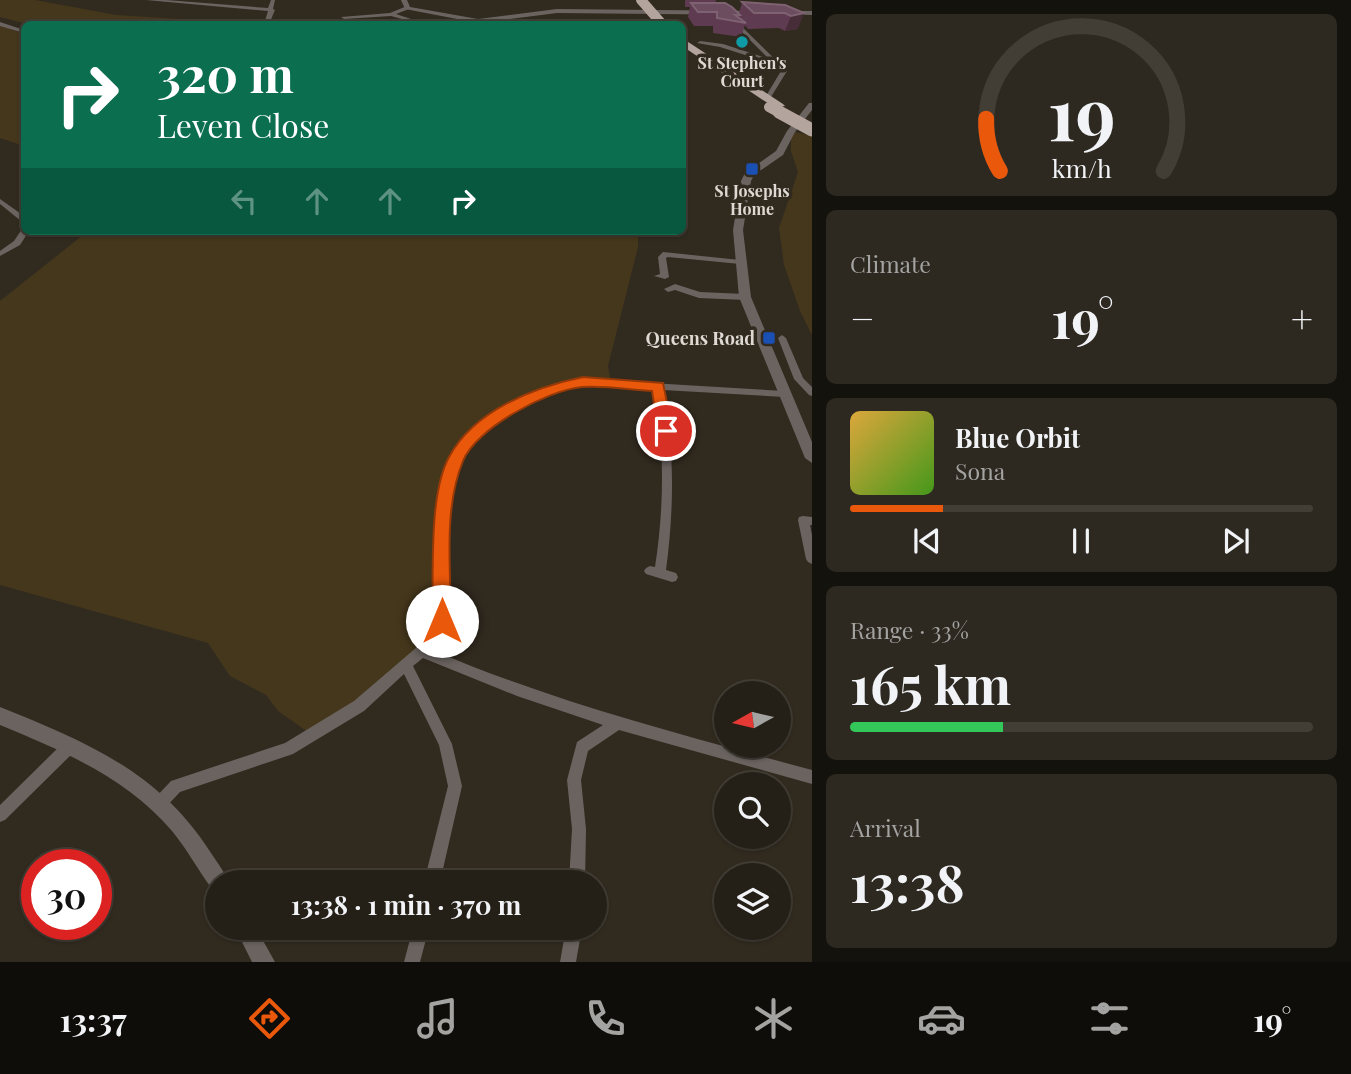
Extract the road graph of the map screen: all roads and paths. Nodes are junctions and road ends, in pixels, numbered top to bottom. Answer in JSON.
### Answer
{"nodes":[{"id":1,"x":148,"y":0,"type":"edge"},
{"id":2,"x":273,"y":0,"type":"edge"},
{"id":3,"x":643,"y":3,"type":"edge"},
{"id":4,"x":405,"y":4,"type":"edge"},
{"id":5,"x":272,"y":10,"type":"junction"},
{"id":6,"x":812,"y":13,"type":"edge"},
{"id":7,"x":391,"y":14,"type":"junction"},
{"id":8,"x":730,"y":16,"type":"edge"},
{"id":9,"x":344,"y":17,"type":"dead end"},
{"id":10,"x":268,"y":21,"type":"edge"},
{"id":11,"x":412,"y":21,"type":"edge"},
{"id":12,"x":470,"y":21,"type":"edge"},
{"id":13,"x":490,"y":21,"type":"edge"},
{"id":14,"x":653,"y":21,"type":"edge"},
{"id":15,"x":659,"y":21,"type":"edge"},
{"id":16,"x":0,"y":24,"type":"edge"},
{"id":17,"x":21,"y":31,"type":"edge"},
{"id":18,"x":686,"y":44,"type":"edge"},
{"id":19,"x":704,"y":44,"type":"dead end"},
{"id":20,"x":686,"y":49,"type":"edge"},
{"id":21,"x":779,"y":63,"type":"junction"},
{"id":22,"x":772,"y":103,"type":"junction"},
{"id":23,"x":810,"y":108,"type":"edge"},
{"id":24,"x":812,"y":124,"type":"edge"},
{"id":25,"x":812,"y":130,"type":"edge"},
{"id":26,"x":0,"y":201,"type":"edge"},
{"id":27,"x":21,"y":217,"type":"edge"},
{"id":28,"x":22,"y":235,"type":"edge"},
{"id":29,"x":0,"y":254,"type":"edge"},
{"id":30,"x":740,"y":262,"type":"junction"},
{"id":31,"x":658,"y":276,"type":"dead end"},
{"id":32,"x":672,"y":286,"type":"dead end"},
{"id":33,"x":745,"y":297,"type":"junction"},
{"id":34,"x":782,"y":338,"type":"dead end"},
{"id":35,"x":658,"y":386,"type":"junction"},
{"id":36,"x":812,"y":393,"type":"edge"},
{"id":37,"x":784,"y":394,"type":"junction"},
{"id":38,"x":806,"y":430,"type":"edge"},
{"id":39,"x":812,"y":458,"type":"edge"},
{"id":40,"x":805,"y":517,"type":"edge"},
{"id":41,"x":812,"y":559,"type":"edge"},
{"id":42,"x":661,"y":574,"type":"dead end"},
{"id":43,"x":421,"y":651,"type":"junction"},
{"id":44,"x":406,"y":665,"type":"junction"},
{"id":45,"x":0,"y":716,"type":"edge"},
{"id":46,"x":615,"y":725,"type":"junction"},
{"id":47,"x":71,"y":745,"type":"junction"},
{"id":48,"x":812,"y":777,"type":"edge"},
{"id":49,"x":159,"y":804,"type":"junction"},
{"id":50,"x":0,"y":815,"type":"edge"},
{"id":51,"x":211,"y":870,"type":"edge"},
{"id":52,"x":435,"y":870,"type":"edge"},
{"id":53,"x":577,"y":870,"type":"edge"},
{"id":54,"x":252,"y":940,"type":"edge"},
{"id":55,"x":418,"y":940,"type":"edge"},
{"id":56,"x":572,"y":940,"type":"edge"},
{"id":57,"x":264,"y":962,"type":"edge"},
{"id":58,"x":412,"y":962,"type":"edge"},
{"id":59,"x":568,"y":962,"type":"edge"}],
"edges":[{"from":1,"to":5,"type":"street"},
{"from":2,"to":5,"type":"street"},
{"from":3,"to":6,"type":"street"},
{"from":3,"to":13,"type":"street"},
{"from":3,"to":14,"type":"highway","bridge":true},
{"from":3,"to":15,"type":"highway","bridge":true},
{"from":4,"to":7,"type":"street"},
{"from":4,"to":12,"type":"street"},
{"from":5,"to":10,"type":"street"},
{"from":7,"to":9,"type":"street"},
{"from":7,"to":11,"type":"street"},
{"from":8,"to":21,"type":"street"},
{"from":16,"to":17,"type":"street"},
{"from":18,"to":22,"type":"highway"},
{"from":19,"to":21,"type":"street"},
{"from":20,"to":22,"type":"highway"},
{"from":21,"to":22,"type":"street"},
{"from":22,"to":24,"type":"highway"},
{"from":22,"to":25,"type":"highway","bridge":true},
{"from":23,"to":30,"type":"street"},
{"from":26,"to":27,"type":"street"},
{"from":28,"to":29,"type":"street"},
{"from":30,"to":31,"type":"street"},
{"from":30,"to":33,"type":"street"},
{"from":32,"to":33,"type":"street"},
{"from":33,"to":37,"type":"street"},
{"from":34,"to":36,"type":"street"},
{"from":35,"to":37,"type":"street"},
{"from":35,"to":42,"type":"street"},
{"from":35,"to":43,"type":"street"},
{"from":37,"to":38,"type":"street"},
{"from":38,"to":39,"type":"street"},
{"from":40,"to":41,"type":"street"},
{"from":43,"to":44,"type":"street"},
{"from":43,"to":46,"type":"street"},
{"from":44,"to":49,"type":"street"},
{"from":44,"to":52,"type":"street"},
{"from":45,"to":47,"type":"street"},
{"from":46,"to":48,"type":"street"},
{"from":46,"to":53,"type":"street"},
{"from":47,"to":49,"type":"street"},
{"from":47,"to":50,"type":"street"},
{"from":49,"to":51,"type":"street"},
{"from":54,"to":57,"type":"street"},
{"from":55,"to":58,"type":"street"},
{"from":56,"to":59,"type":"street"}]}
